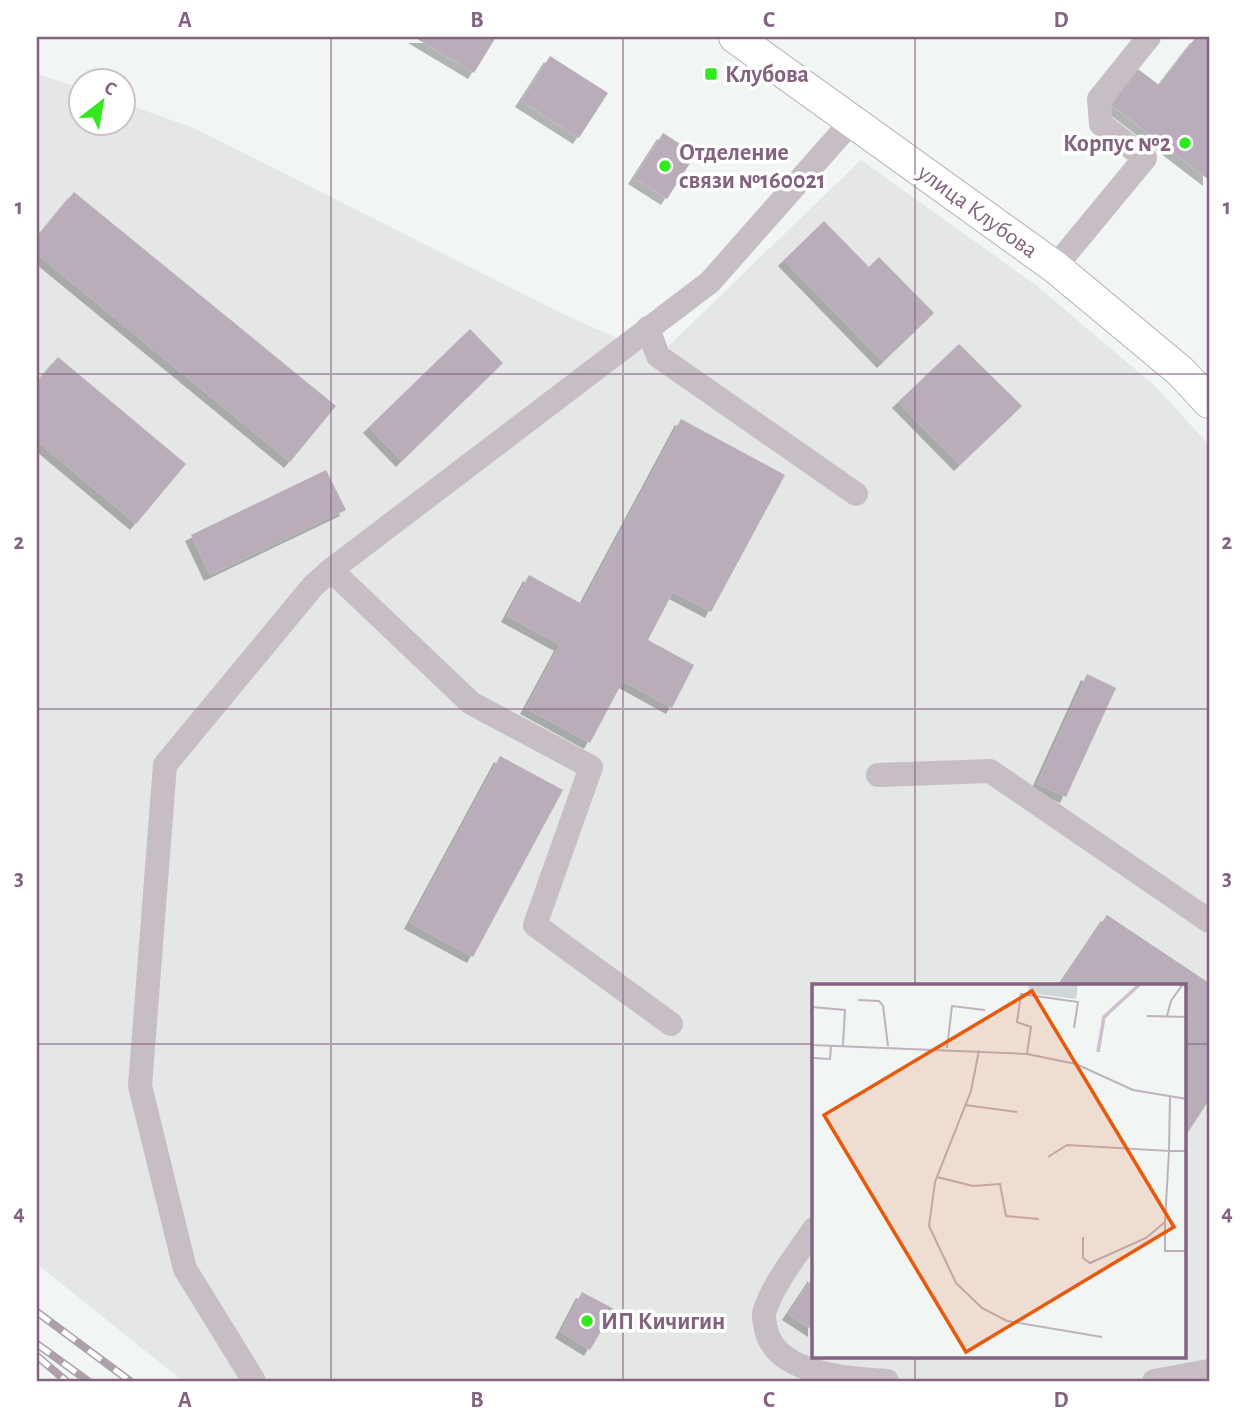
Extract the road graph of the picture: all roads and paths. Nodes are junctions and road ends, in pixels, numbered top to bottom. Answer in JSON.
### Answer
{"nodes":[{"id":1,"x":735,"y":37,"type":"edge"},
{"id":2,"x":1149,"y":37,"type":"edge"},
{"id":3,"x":852,"y":121,"type":"junction"},
{"id":4,"x":1055,"y":267,"type":"junction"},
{"id":5,"x":648,"y":328,"type":"junction"},
{"id":6,"x":1209,"y":402,"type":"edge"},
{"id":7,"x":856,"y":494,"type":"dead end"},
{"id":8,"x":331,"y":569,"type":"junction"},
{"id":9,"x":878,"y":775,"type":"dead end"},
{"id":10,"x":1209,"y":921,"type":"edge"},
{"id":11,"x":671,"y":1024,"type":"dead end"},
{"id":12,"x":812,"y":1232,"type":"edge"},
{"id":13,"x":1209,"y":1371,"type":"edge"},
{"id":14,"x":254,"y":1381,"type":"edge"},
{"id":15,"x":887,"y":1381,"type":"edge"},
{"id":16,"x":1154,"y":1381,"type":"edge"}],
"edges":[{"from":1,"to":3,"type":"main road","name":"улица Клубова"},
{"from":2,"to":4,"type":"lane"},
{"from":3,"to":4,"type":"main road","name":"улица Клубова"},
{"from":3,"to":5,"type":"lane"},
{"from":4,"to":6,"type":"main road","name":"улица Клубова"},
{"from":5,"to":7,"type":"lane"},
{"from":5,"to":8,"type":"lane"},
{"from":8,"to":11,"type":"lane"},
{"from":8,"to":14,"type":"lane"},
{"from":9,"to":10,"type":"lane"},
{"from":12,"to":15,"type":"lane"},
{"from":13,"to":16,"type":"lane"}]}
